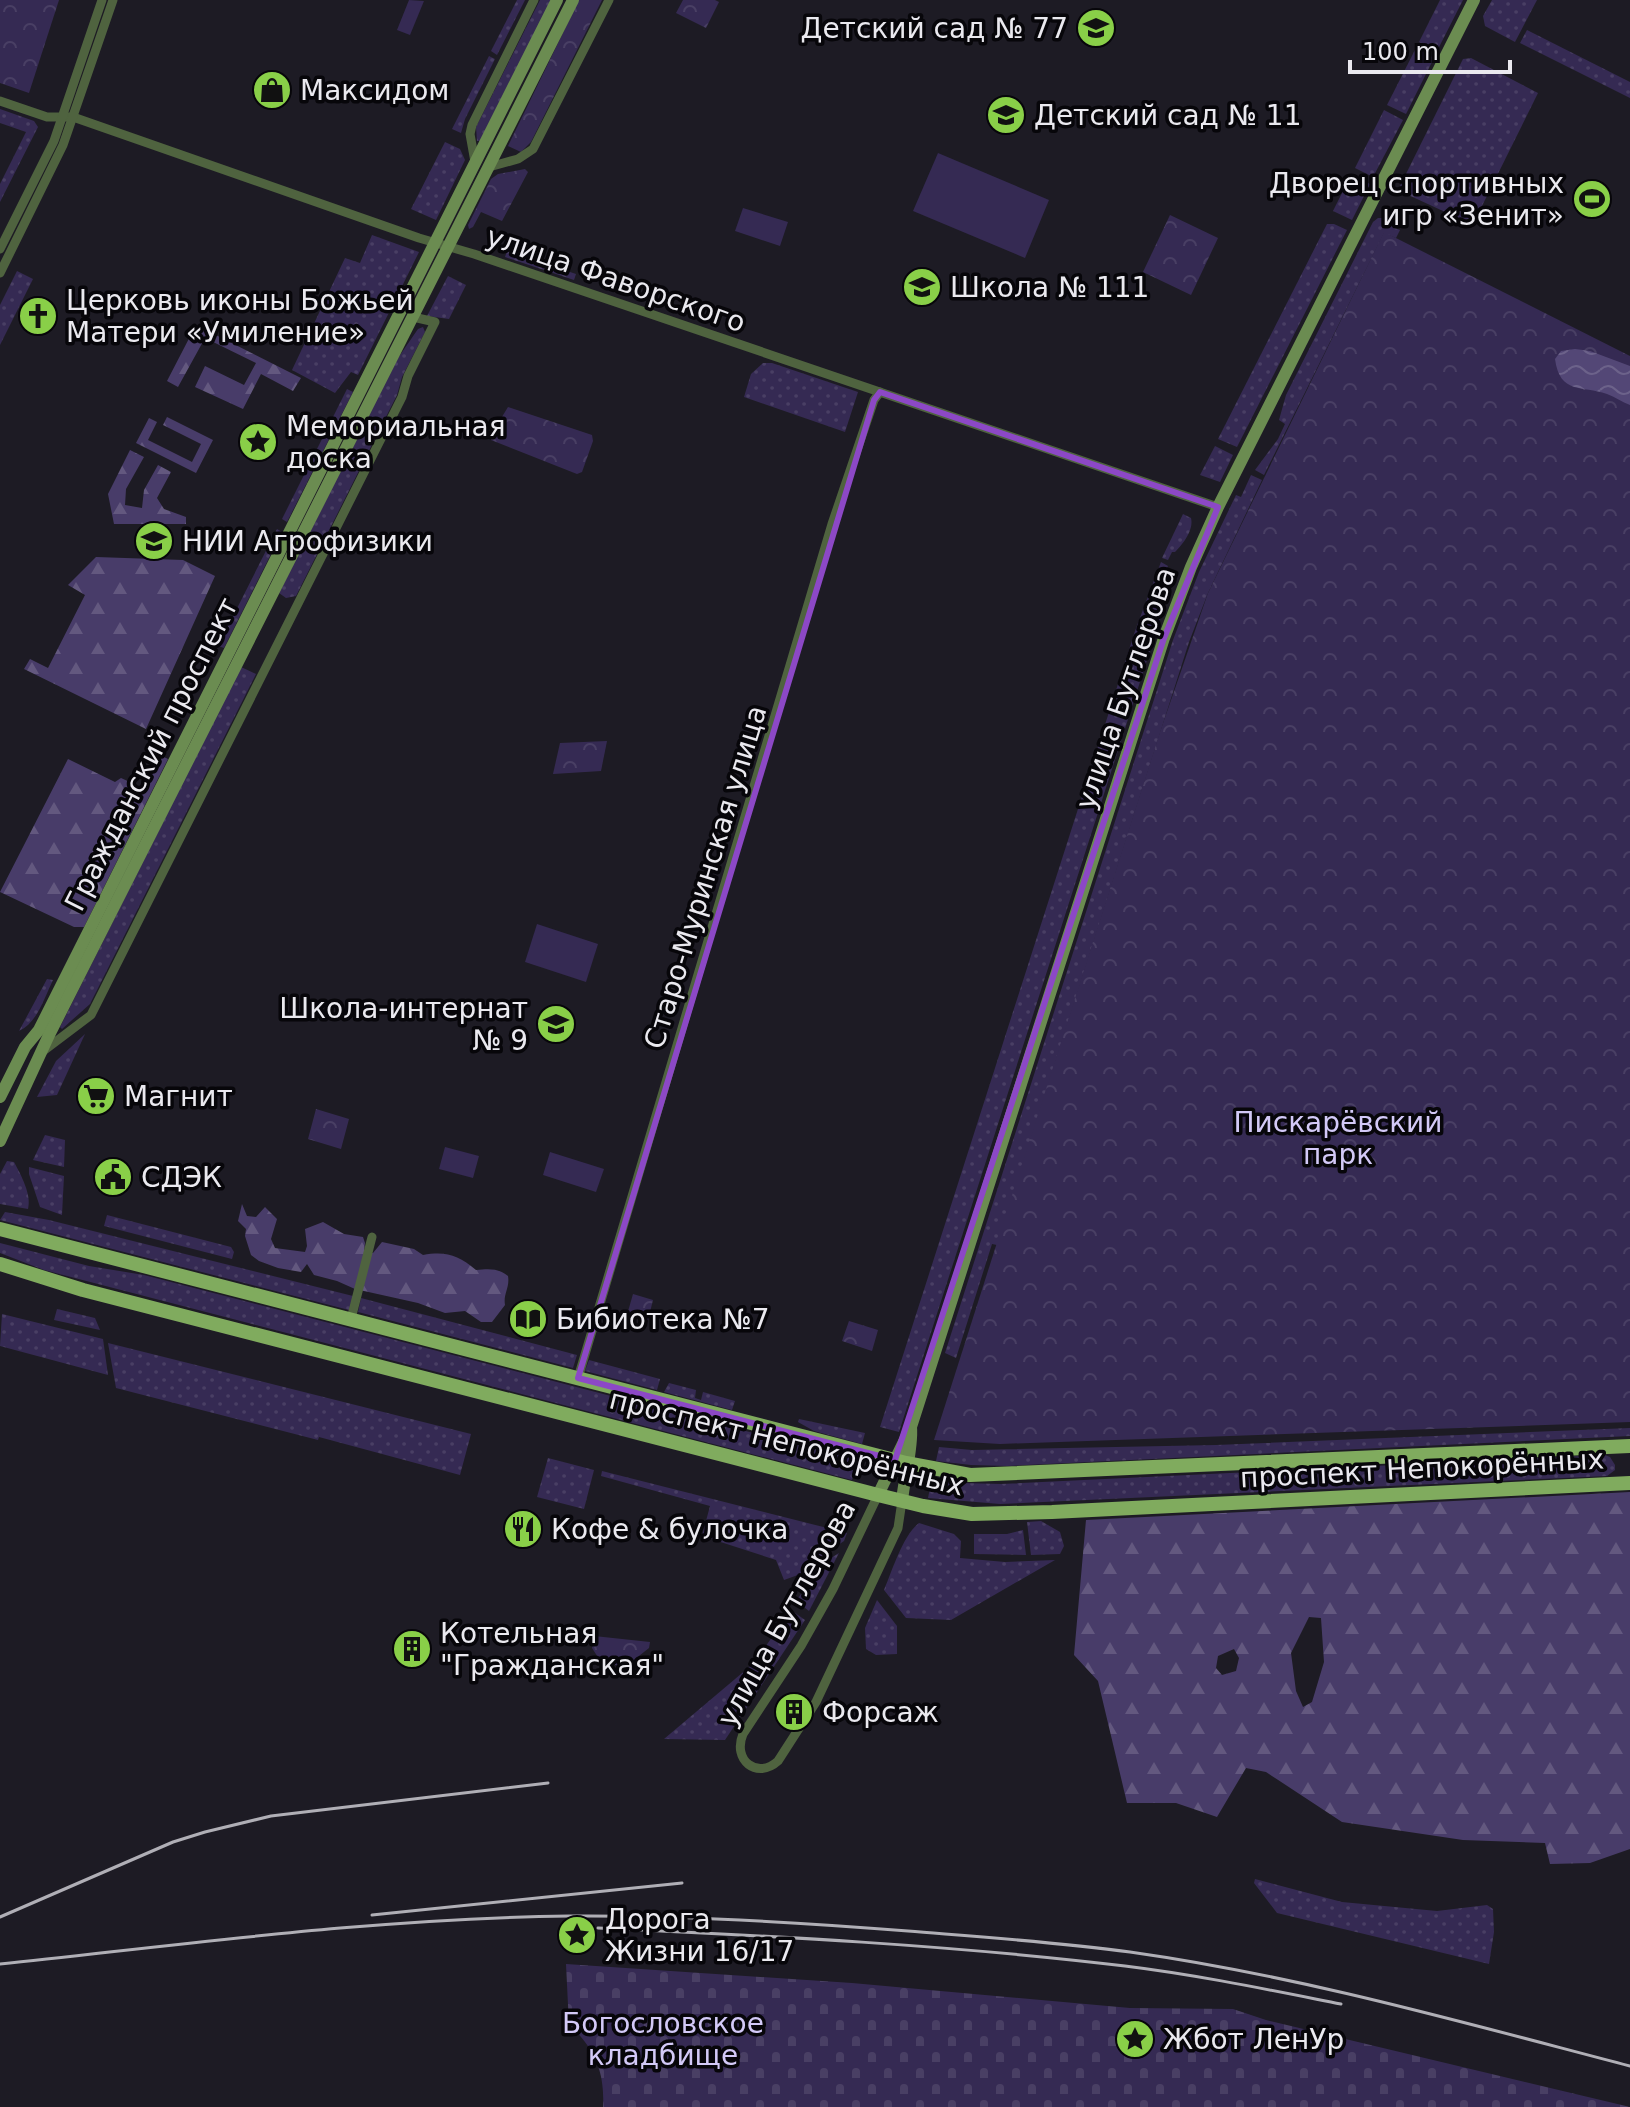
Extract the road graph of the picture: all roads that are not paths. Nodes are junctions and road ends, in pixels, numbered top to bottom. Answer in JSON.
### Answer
{"nodes":[{"id":1,"x":102,"y":0,"type":"edge"},
{"id":2,"x":113,"y":0,"type":"edge"},
{"id":3,"x":534,"y":0,"type":"edge"},
{"id":4,"x":557,"y":0,"type":"edge"},
{"id":5,"x":573,"y":0,"type":"edge"},
{"id":6,"x":609,"y":0,"type":"edge"},
{"id":7,"x":1474,"y":0,"type":"edge"},
{"id":8,"x":0,"y":101,"type":"edge"},
{"id":9,"x":68,"y":116,"type":"junction"},
{"id":10,"x":475,"y":162,"type":"junction"},
{"id":11,"x":489,"y":167,"type":"junction"},
{"id":12,"x":435,"y":242,"type":"junction"},
{"id":13,"x":449,"y":246,"type":"junction"},
{"id":14,"x":0,"y":249,"type":"edge"},
{"id":15,"x":0,"y":273,"type":"edge"},
{"id":16,"x":413,"y":317,"type":"junction"},
{"id":17,"x":880,"y":392,"type":"junction"},
{"id":18,"x":1218,"y":507,"type":"junction"},
{"id":19,"x":42,"y":1052,"type":"junction"},
{"id":20,"x":0,"y":1097,"type":"edge"},
{"id":21,"x":0,"y":1141,"type":"edge"},
{"id":22,"x":0,"y":1229,"type":"edge"},
{"id":23,"x":372,"y":1237,"type":"dead end"},
{"id":24,"x":0,"y":1264,"type":"edge"},
{"id":25,"x":351,"y":1319,"type":"junction"},
{"id":26,"x":578,"y":1378,"type":"junction"},
{"id":27,"x":1630,"y":1446,"type":"edge"},
{"id":28,"x":900,"y":1462,"type":"junction"},
{"id":29,"x":1630,"y":1462,"type":"edge"},
{"id":30,"x":1630,"y":1483,"type":"edge"},
{"id":31,"x":878,"y":1495,"type":"junction"},
{"id":32,"x":902,"y":1501,"type":"junction"}],
"edges":[{"from":1,"to":9,"type":"street"},
{"from":2,"to":9,"type":"street"},
{"from":3,"to":10,"type":"street"},
{"from":4,"to":10,"type":"main road","name":"Гражданский проспект"},
{"from":5,"to":11,"type":"main road","name":"Гражданский проспект"},
{"from":6,"to":11,"type":"street"},
{"from":7,"to":18,"type":"main road","name":"улица Бутлерова"},
{"from":8,"to":9,"type":"street","name":"улица Фаворского"},
{"from":9,"to":12,"type":"street","name":"улица Фаворского"},
{"from":9,"to":14,"type":"street"},
{"from":9,"to":15,"type":"street"},
{"from":10,"to":12,"type":"main road","name":"Гражданский проспект"},
{"from":11,"to":13,"type":"main road","name":"Гражданский проспект"},
{"from":12,"to":13,"type":"street","name":"улица Фаворского"},
{"from":12,"to":20,"type":"main road","name":"Гражданский проспект"},
{"from":13,"to":16,"type":"main road","name":"Гражданский проспект"},
{"from":13,"to":17,"type":"street","name":"улица Фаворского"},
{"from":16,"to":19,"type":"main road","name":"Гражданский проспект"},
{"from":16,"to":19,"type":"street","name":"Гражданский проспект"},
{"from":17,"to":18,"type":"street","name":"улица Фаворского"},
{"from":17,"to":26,"type":"street","name":"Старо-Муринская улица"},
{"from":18,"to":28,"type":"main road","name":"улица Бутлерова"},
{"from":19,"to":21,"type":"main road","name":"Гражданский проспект"},
{"from":22,"to":25,"type":"main road","name":"проспект Непокорённых"},
{"from":23,"to":25,"type":"street"},
{"from":24,"to":31,"type":"main road","name":"проспект Непокорённых"},
{"from":25,"to":26,"type":"main road","name":"проспект Непокорённых"},
{"from":26,"to":28,"type":"main road","name":"проспект Непокорённых"},
{"from":27,"to":28,"type":"main road","name":"проспект Непокорённых"},
{"from":27,"to":29,"type":"main road"},
{"from":28,"to":31,"type":"main road","name":"улица Бутлерова"},
{"from":28,"to":32,"type":"main road","name":"улица Бутлерова"},
{"from":30,"to":32,"type":"main road","name":"проспект Непокорённых"},
{"from":31,"to":32,"type":"main road","name":"проспект Непокорённых"},
{"from":31,"to":32,"type":"street","name":"улица Бутлерова"}]}
